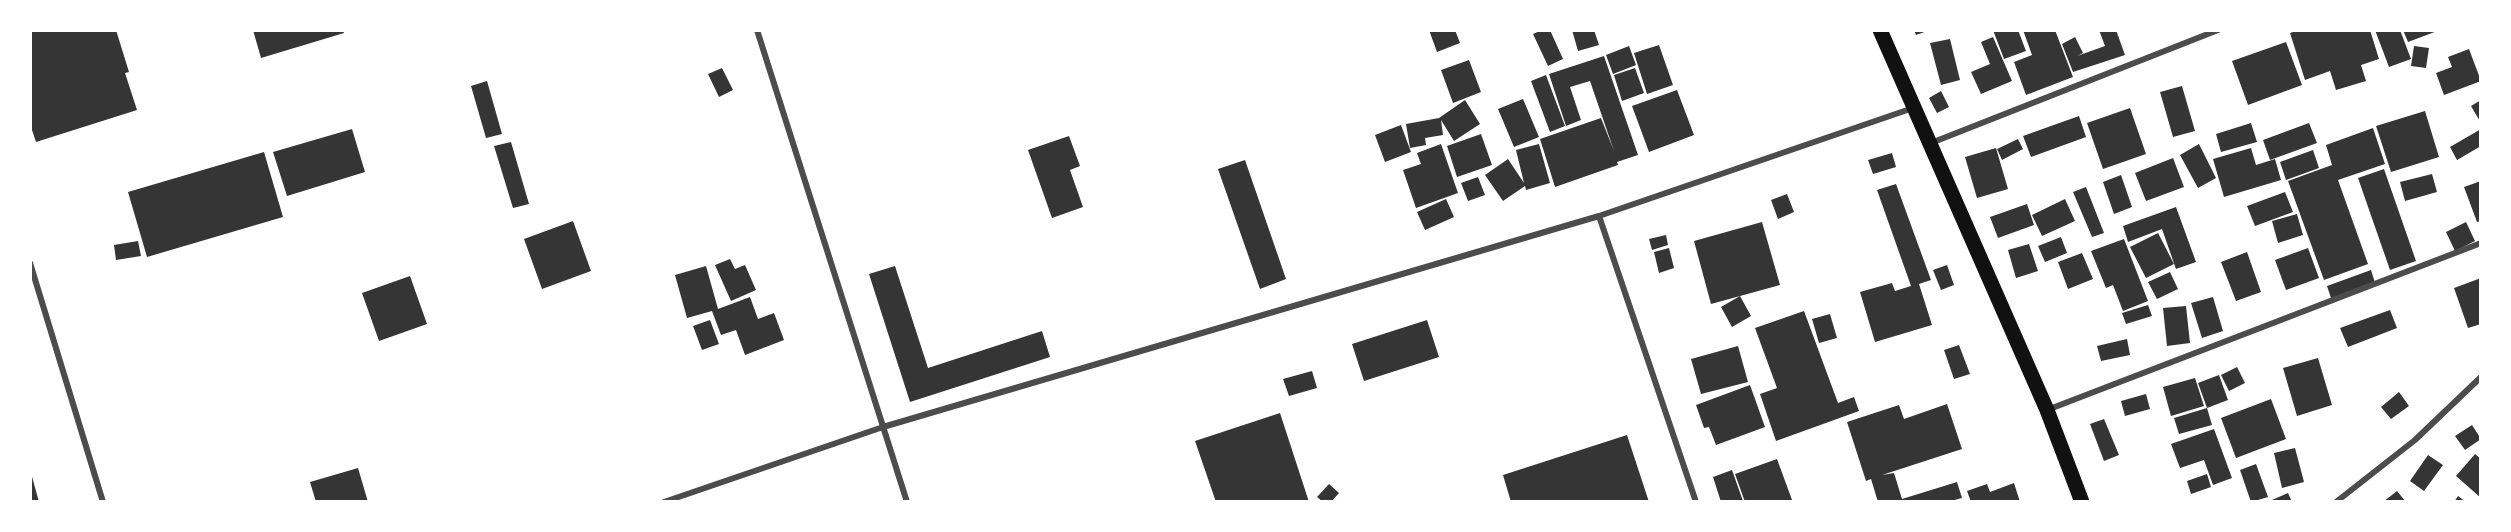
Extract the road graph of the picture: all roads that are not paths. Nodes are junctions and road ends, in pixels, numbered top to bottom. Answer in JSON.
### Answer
{"nodes":[{"id":1,"x":757,"y":30,"type":"edge"},
{"id":2,"x":1880,"y":30,"type":"edge"},
{"id":3,"x":2218,"y":30,"type":"edge"},
{"id":4,"x":1913,"y":108,"type":"junction"},
{"id":5,"x":1930,"y":143,"type":"junction"},
{"id":6,"x":1599,"y":216,"type":"junction"},
{"id":7,"x":2481,"y":243,"type":"edge"},
{"id":8,"x":30,"y":263,"type":"edge"},
{"id":9,"x":2481,"y":377,"type":"edge"},
{"id":10,"x":2047,"y":410,"type":"junction"},
{"id":11,"x":883,"y":427,"type":"junction"},
{"id":12,"x":103,"y":502,"type":"edge"},
{"id":13,"x":664,"y":502,"type":"edge"},
{"id":14,"x":906,"y":502,"type":"edge"},
{"id":15,"x":1696,"y":502,"type":"edge"},
{"id":16,"x":2082,"y":502,"type":"edge"},
{"id":17,"x":2336,"y":502,"type":"edge"}],
"edges":[{"from":1,"to":11,"type":"street"},
{"from":2,"to":4,"type":"main road"},
{"from":3,"to":5,"type":"street"},
{"from":4,"to":5,"type":"main road"},
{"from":4,"to":6,"type":"street"},
{"from":5,"to":10,"type":"main road"},
{"from":6,"to":11,"type":"street"},
{"from":6,"to":15,"type":"street"},
{"from":7,"to":10,"type":"street"},
{"from":8,"to":12,"type":"street"},
{"from":9,"to":17,"type":"street"},
{"from":10,"to":16,"type":"main road"},
{"from":11,"to":13,"type":"street"},
{"from":11,"to":14,"type":"street"}]}
